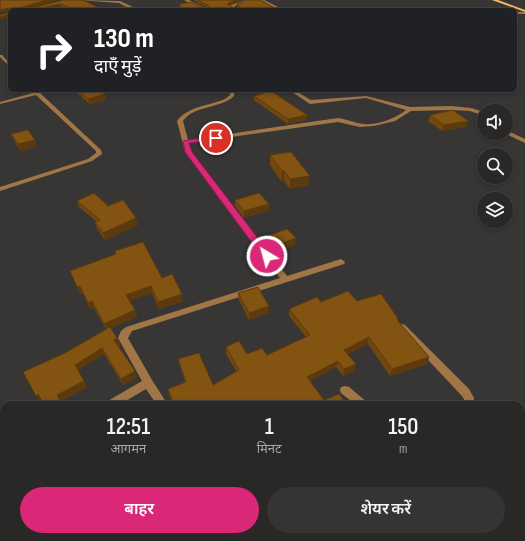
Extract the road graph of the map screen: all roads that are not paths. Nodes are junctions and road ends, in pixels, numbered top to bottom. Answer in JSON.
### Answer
{"nodes":[{"id":1,"x":79,"y":0,"type":"edge"},
{"id":2,"x":186,"y":0,"type":"edge"},
{"id":3,"x":248,"y":0,"type":"edge"},
{"id":4,"x":261,"y":0,"type":"edge"},
{"id":5,"x":494,"y":0,"type":"edge"},
{"id":6,"x":505,"y":0,"type":"edge"},
{"id":7,"x":525,"y":7,"type":"edge"},
{"id":8,"x":132,"y":8,"type":"edge"},
{"id":9,"x":203,"y":8,"type":"edge"},
{"id":10,"x":234,"y":8,"type":"edge"},
{"id":11,"x":278,"y":8,"type":"edge"},
{"id":12,"x":515,"y":8,"type":"edge"},
{"id":13,"x":0,"y":56,"type":"edge"},
{"id":14,"x":8,"y":64,"type":"edge"},
{"id":15,"x":35,"y":92,"type":"edge"},
{"id":16,"x":232,"y":92,"type":"edge"},
{"id":17,"x":294,"y":92,"type":"edge"},
{"id":18,"x":0,"y":103,"type":"edge"},
{"id":19,"x":410,"y":109,"type":"junction"},
{"id":20,"x":477,"y":113,"type":"edge"},
{"id":21,"x":513,"y":135,"type":"edge"},
{"id":22,"x":525,"y":141,"type":"edge"},
{"id":23,"x":186,"y":142,"type":"junction"},
{"id":24,"x":0,"y":189,"type":"edge"},
{"id":25,"x":341,"y":262,"type":"dead end"},
{"id":26,"x":285,"y":279,"type":"junction"},
{"id":27,"x":400,"y":325,"type":"edge"},
{"id":28,"x":148,"y":384,"type":"junction"},
{"id":29,"x":346,"y":390,"type":"dead end"},
{"id":30,"x":117,"y":401,"type":"edge"},
{"id":31,"x":160,"y":401,"type":"edge"},
{"id":32,"x":358,"y":401,"type":"edge"},
{"id":33,"x":469,"y":401,"type":"edge"}],
"edges":[{"from":1,"to":8,"type":"street"},
{"from":2,"to":9,"type":"street"},
{"from":3,"to":10,"type":"street"},
{"from":4,"to":11,"type":"street"},
{"from":5,"to":12,"type":"main road"},
{"from":6,"to":7,"type":"main road"},
{"from":13,"to":14,"type":"lane"},
{"from":15,"to":18,"type":"lane"},
{"from":15,"to":24,"type":"lane"},
{"from":16,"to":23,"type":"street"},
{"from":17,"to":19,"type":"street"},
{"from":19,"to":20,"type":"street"},
{"from":19,"to":23,"type":"street"},
{"from":21,"to":22,"type":"street"},
{"from":23,"to":26,"type":"street"},
{"from":25,"to":26,"type":"street"},
{"from":26,"to":28,"type":"street"},
{"from":27,"to":33,"type":"street"},
{"from":28,"to":30,"type":"street"},
{"from":28,"to":31,"type":"street"},
{"from":29,"to":32,"type":"street"}]}
